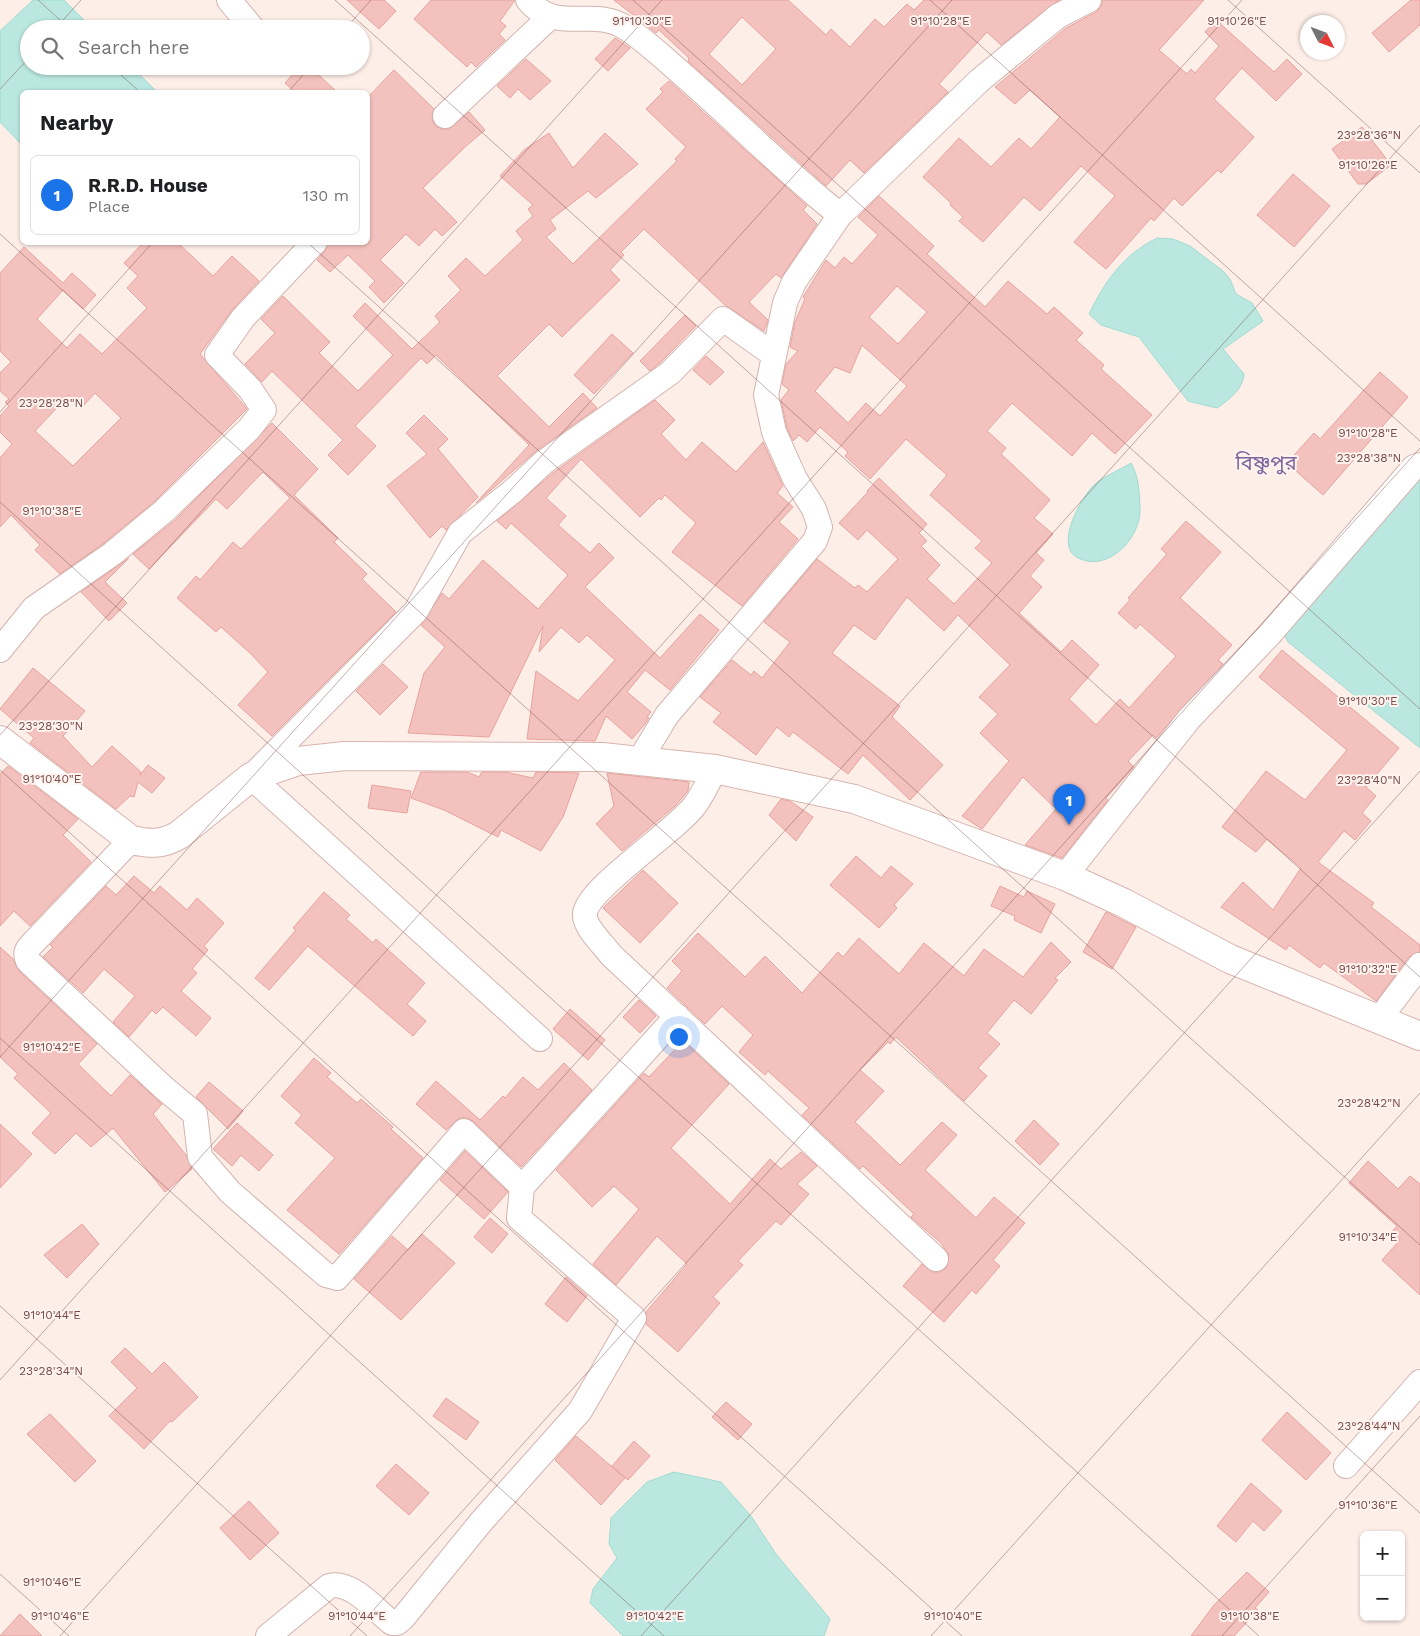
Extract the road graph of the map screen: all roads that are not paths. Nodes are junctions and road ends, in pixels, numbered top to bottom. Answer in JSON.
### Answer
{"nodes":[{"id":1,"x":229,"y":0,"type":"edge"},
{"id":2,"x":528,"y":0,"type":"edge"},
{"id":3,"x":1089,"y":0,"type":"edge"},
{"id":4,"x":551,"y":16,"type":"junction"},
{"id":5,"x":246,"y":20,"type":"edge"},
{"id":6,"x":445,"y":116,"type":"dead end"},
{"id":7,"x":840,"y":215,"type":"junction"},
{"id":8,"x":312,"y":245,"type":"edge"},
{"id":9,"x":774,"y":355,"type":"junction"},
{"id":10,"x":1420,"y":466,"type":"edge"},
{"id":11,"x":0,"y":650,"type":"edge"},
{"id":12,"x":0,"y":740,"type":"edge"},
{"id":13,"x":639,"y":761,"type":"junction"},
{"id":14,"x":715,"y":769,"type":"junction"},
{"id":15,"x":251,"y":777,"type":"junction"},
{"id":16,"x":131,"y":840,"type":"junction"},
{"id":17,"x":1064,"y":876,"type":"junction"},
{"id":18,"x":1420,"y":965,"type":"edge"},
{"id":19,"x":677,"y":1016,"type":"junction"},
{"id":20,"x":1380,"y":1018,"type":"junction"},
{"id":21,"x":1420,"y":1036,"type":"edge"},
{"id":22,"x":540,"y":1039,"type":"dead end"},
{"id":23,"x":522,"y":1187,"type":"junction"},
{"id":24,"x":936,"y":1259,"type":"dead end"},
{"id":25,"x":1420,"y":1382,"type":"edge"},
{"id":26,"x":1346,"y":1466,"type":"dead end"},
{"id":27,"x":268,"y":1636,"type":"edge"}],
"edges":[{"from":1,"to":5,"type":"street"},
{"from":2,"to":4,"type":"street"},
{"from":3,"to":7,"type":"street"},
{"from":4,"to":6,"type":"street"},
{"from":4,"to":7,"type":"street"},
{"from":7,"to":9,"type":"street"},
{"from":8,"to":11,"type":"street"},
{"from":9,"to":13,"type":"street"},
{"from":9,"to":15,"type":"street"},
{"from":10,"to":17,"type":"street"},
{"from":12,"to":16,"type":"street"},
{"from":13,"to":14,"type":"street"},
{"from":13,"to":15,"type":"street"},
{"from":14,"to":17,"type":"street"},
{"from":14,"to":19,"type":"street"},
{"from":15,"to":16,"type":"street"},
{"from":15,"to":22,"type":"street"},
{"from":16,"to":23,"type":"street"},
{"from":17,"to":20,"type":"street"},
{"from":18,"to":20,"type":"street"},
{"from":19,"to":23,"type":"street"},
{"from":19,"to":24,"type":"street"},
{"from":20,"to":21,"type":"street"},
{"from":23,"to":27,"type":"street"},
{"from":25,"to":26,"type":"street"}]}
